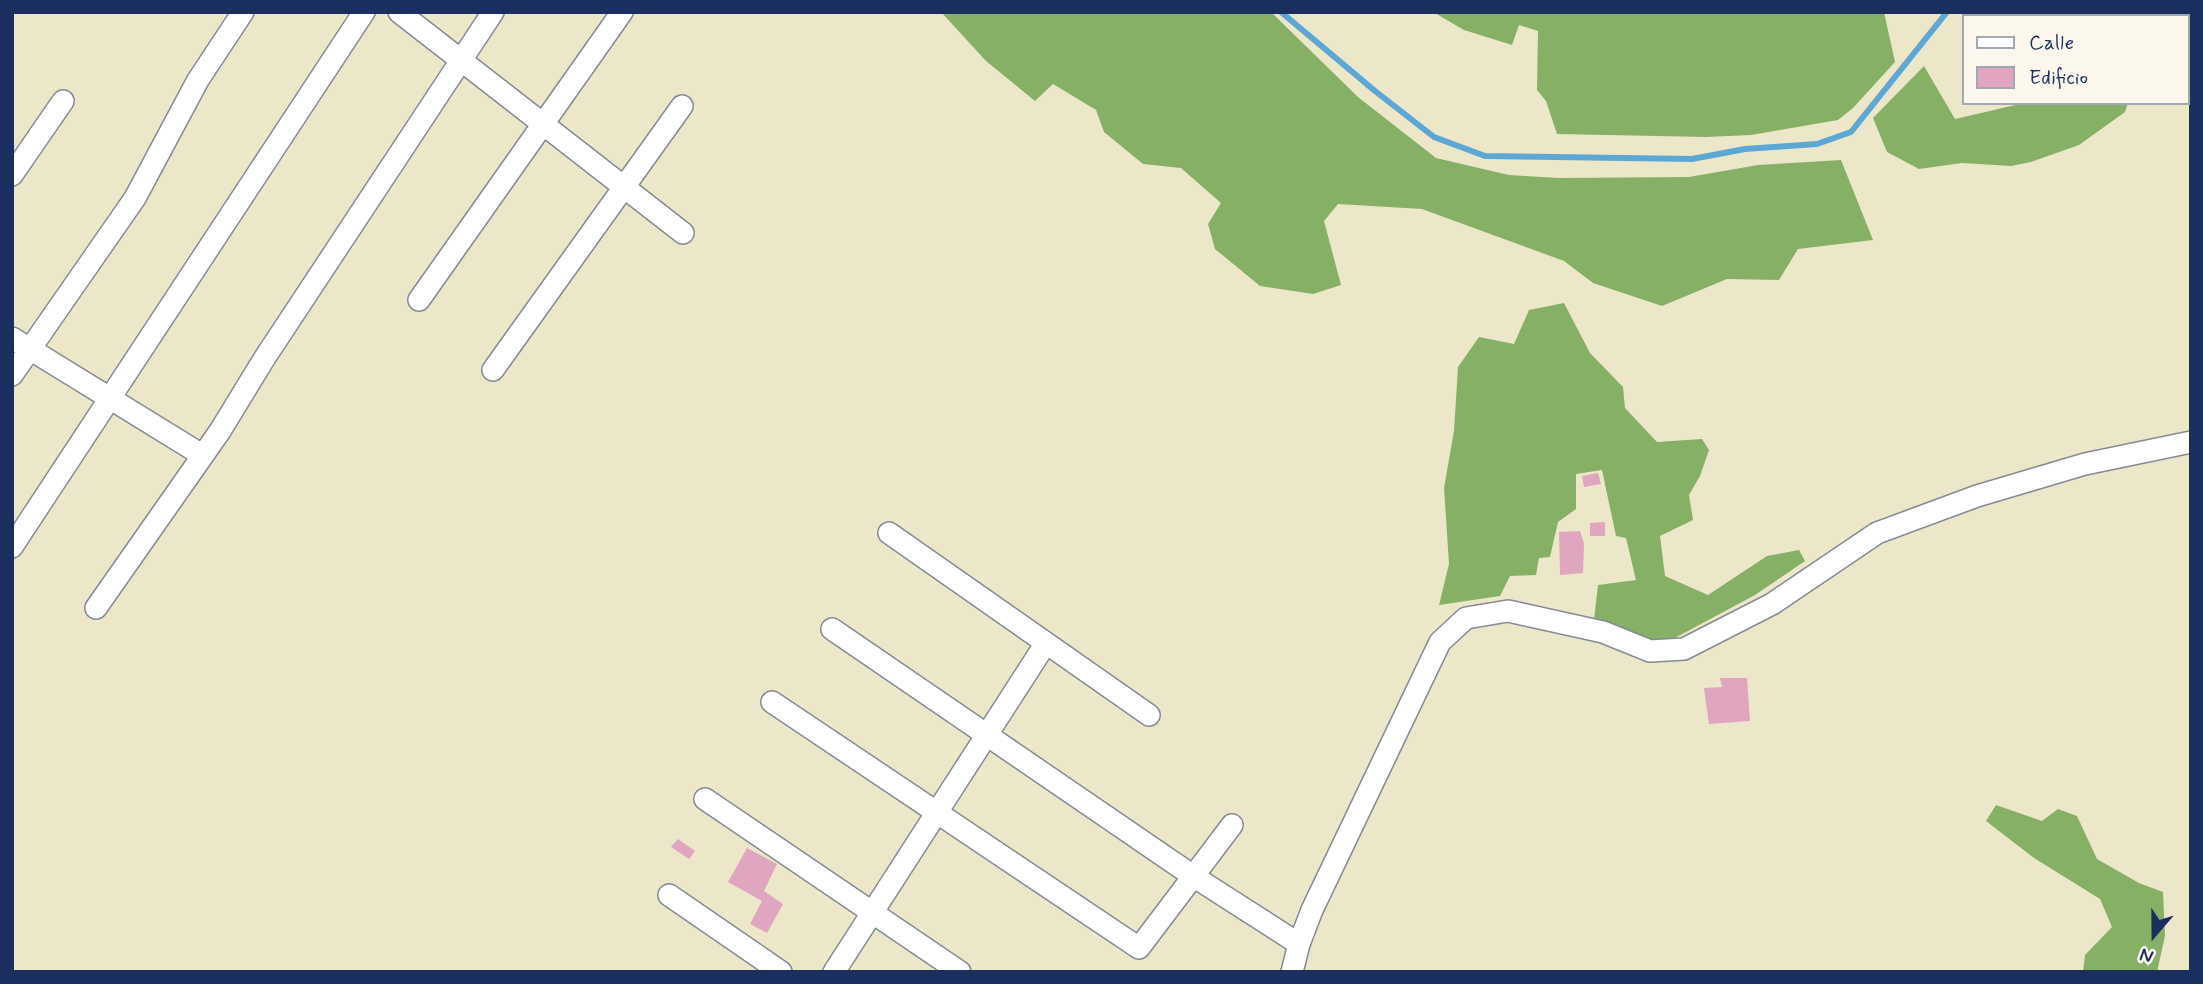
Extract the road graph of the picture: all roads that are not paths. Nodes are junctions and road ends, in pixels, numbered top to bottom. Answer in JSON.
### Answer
{"nodes":[{"id":1,"x":243,"y":12,"type":"edge"},
{"id":2,"x":364,"y":12,"type":"edge"},
{"id":3,"x":399,"y":12,"type":"edge"},
{"id":4,"x":493,"y":12,"type":"edge"},
{"id":5,"x":622,"y":12,"type":"edge"},
{"id":6,"x":461,"y":60,"type":"junction"},
{"id":7,"x":64,"y":101,"type":"dead end"},
{"id":8,"x":682,"y":106,"type":"dead end"},
{"id":9,"x":543,"y":124,"type":"junction"},
{"id":10,"x":12,"y":175,"type":"edge"},
{"id":11,"x":624,"y":187,"type":"junction"},
{"id":12,"x":683,"y":233,"type":"dead end"},
{"id":13,"x":419,"y":300,"type":"dead end"},
{"id":14,"x":12,"y":338,"type":"edge"},
{"id":15,"x":31,"y":350,"type":"junction"},
{"id":16,"x":494,"y":370,"type":"dead end"},
{"id":17,"x":12,"y":375,"type":"edge"},
{"id":18,"x":111,"y":399,"type":"junction"},
{"id":19,"x":2191,"y":442,"type":"edge"},
{"id":20,"x":202,"y":455,"type":"junction"},
{"id":21,"x":889,"y":533,"type":"dead end"},
{"id":22,"x":12,"y":547,"type":"edge"},
{"id":23,"x":96,"y":608,"type":"dead end"},
{"id":24,"x":832,"y":629,"type":"dead end"},
{"id":25,"x":1046,"y":643,"type":"junction"},
{"id":26,"x":772,"y":702,"type":"dead end"},
{"id":27,"x":1149,"y":715,"type":"dead end"},
{"id":28,"x":986,"y":736,"type":"junction"},
{"id":29,"x":705,"y":799,"type":"dead end"},
{"id":30,"x":937,"y":813,"type":"junction"},
{"id":31,"x":1231,"y":825,"type":"dead end"},
{"id":32,"x":1194,"y":876,"type":"junction"},
{"id":33,"x":669,"y":895,"type":"dead end"},
{"id":34,"x":873,"y":912,"type":"junction"},
{"id":35,"x":1299,"y":944,"type":"junction"},
{"id":36,"x":781,"y":972,"type":"edge"},
{"id":37,"x":834,"y":972,"type":"edge"},
{"id":38,"x":960,"y":972,"type":"edge"},
{"id":39,"x":1292,"y":972,"type":"edge"}],
"edges":[{"from":1,"to":15,"type":"street"},
{"from":2,"to":18,"type":"street"},
{"from":3,"to":6,"type":"street"},
{"from":4,"to":6,"type":"street"},
{"from":5,"to":9,"type":"street"},
{"from":6,"to":9,"type":"street"},
{"from":6,"to":20,"type":"street"},
{"from":7,"to":10,"type":"street"},
{"from":8,"to":11,"type":"street"},
{"from":9,"to":11,"type":"street"},
{"from":9,"to":13,"type":"street"},
{"from":11,"to":12,"type":"street"},
{"from":11,"to":16,"type":"street"},
{"from":14,"to":15,"type":"street"},
{"from":15,"to":17,"type":"street"},
{"from":15,"to":18,"type":"street"},
{"from":18,"to":20,"type":"street"},
{"from":18,"to":22,"type":"street"},
{"from":19,"to":35,"type":"street"},
{"from":20,"to":23,"type":"street"},
{"from":21,"to":25,"type":"street"},
{"from":24,"to":28,"type":"street"},
{"from":25,"to":27,"type":"street"},
{"from":25,"to":28,"type":"street"},
{"from":26,"to":30,"type":"street"},
{"from":28,"to":30,"type":"street"},
{"from":28,"to":32,"type":"street"},
{"from":29,"to":34,"type":"street"},
{"from":30,"to":32,"type":"street"},
{"from":30,"to":34,"type":"street"},
{"from":31,"to":32,"type":"street"},
{"from":32,"to":35,"type":"street"},
{"from":33,"to":36,"type":"street"},
{"from":34,"to":37,"type":"street"},
{"from":34,"to":38,"type":"street"},
{"from":35,"to":39,"type":"street"}]}
